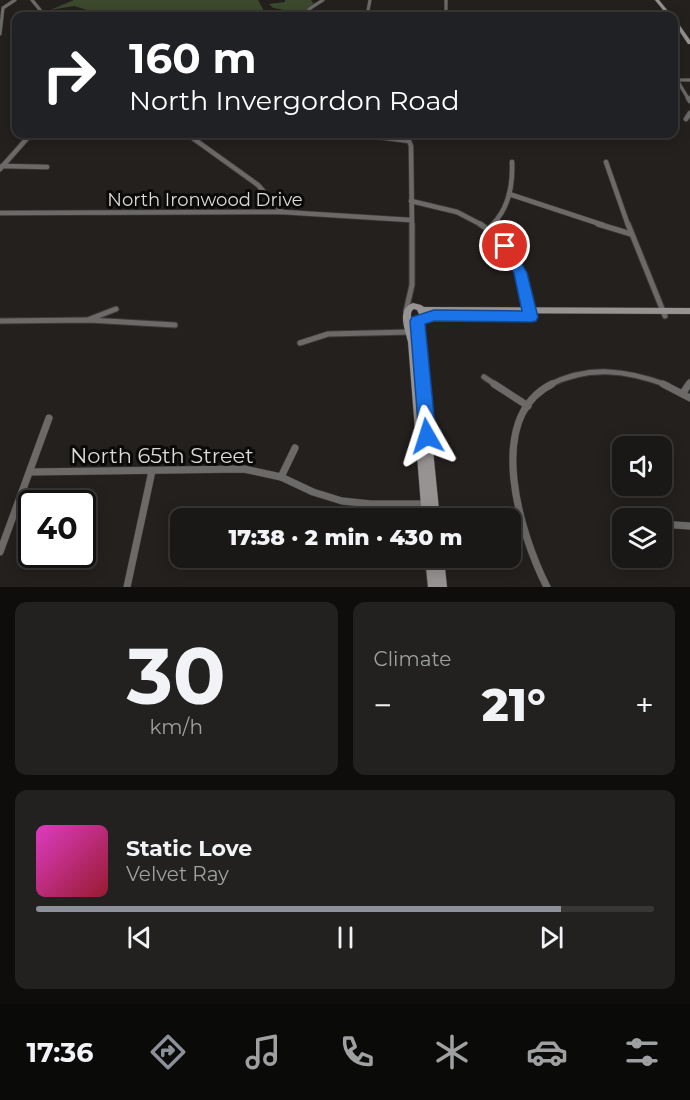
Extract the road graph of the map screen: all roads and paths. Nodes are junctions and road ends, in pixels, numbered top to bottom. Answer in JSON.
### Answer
{"nodes":[{"id":1,"x":15,"y":0,"type":"edge"},
{"id":2,"x":32,"y":0,"type":"edge"},
{"id":3,"x":323,"y":0,"type":"edge"},
{"id":4,"x":657,"y":0,"type":"edge"},
{"id":5,"x":10,"y":1,"type":"edge"},
{"id":6,"x":42,"y":12,"type":"edge"},
{"id":7,"x":309,"y":12,"type":"edge"},
{"id":8,"x":667,"y":12,"type":"edge"},
{"id":9,"x":678,"y":26,"type":"edge"},
{"id":10,"x":0,"y":34,"type":"edge"},
{"id":11,"x":690,"y":43,"type":"edge"},
{"id":12,"x":678,"y":84,"type":"edge"},
{"id":13,"x":690,"y":101,"type":"edge"},
{"id":14,"x":690,"y":113,"type":"edge"},
{"id":15,"x":686,"y":118,"type":"dead end"},
{"id":16,"x":27,"y":138,"type":"edge"},
{"id":17,"x":192,"y":138,"type":"edge"},
{"id":18,"x":389,"y":138,"type":"edge"},
{"id":19,"x":512,"y":162,"type":"dead end"},
{"id":20,"x":606,"y":162,"type":"dead end"},
{"id":21,"x":47,"y":167,"type":"dead end"},
{"id":22,"x":1,"y":168,"type":"edge"},
{"id":23,"x":509,"y":194,"type":"junction"},
{"id":24,"x":411,"y":201,"type":"junction"},
{"id":25,"x":282,"y":212,"type":"junction"},
{"id":26,"x":0,"y":213,"type":"edge"},
{"id":27,"x":410,"y":220,"type":"junction"},
{"id":28,"x":488,"y":229,"type":"junction"},
{"id":29,"x":631,"y":234,"type":"junction"},
{"id":30,"x":410,"y":295,"type":"junction"},
{"id":31,"x":116,"y":309,"type":"dead end"},
{"id":32,"x":406,"y":314,"type":"junction"},
{"id":33,"x":419,"y":314,"type":"junction"},
{"id":34,"x":530,"y":314,"type":"junction"},
{"id":35,"x":664,"y":314,"type":"junction"},
{"id":36,"x":690,"y":314,"type":"edge"},
{"id":37,"x":89,"y":320,"type":"junction"},
{"id":38,"x":0,"y":321,"type":"edge"},
{"id":39,"x":175,"y":325,"type":"dead end"},
{"id":40,"x":414,"y":332,"type":"junction"},
{"id":41,"x":300,"y":343,"type":"dead end"},
{"id":42,"x":484,"y":377,"type":"dead end"},
{"id":43,"x":690,"y":382,"type":"edge"},
{"id":44,"x":683,"y":393,"type":"junction"},
{"id":45,"x":690,"y":398,"type":"edge"},
{"id":46,"x":528,"y":405,"type":"junction"},
{"id":47,"x":49,"y":418,"type":"dead end"},
{"id":48,"x":294,"y":448,"type":"dead end"},
{"id":49,"x":152,"y":471,"type":"junction"},
{"id":50,"x":30,"y":472,"type":"junction"},
{"id":51,"x":281,"y":477,"type":"junction"},
{"id":52,"x":429,"y":504,"type":"junction"},
{"id":53,"x":428,"y":508,"type":"edge"},
{"id":54,"x":431,"y":508,"type":"edge"},
{"id":55,"x":675,"y":525,"type":"dead end"},
{"id":56,"x":690,"y":526,"type":"edge"},
{"id":57,"x":0,"y":552,"type":"edge"},
{"id":58,"x":431,"y":568,"type":"edge"},
{"id":59,"x":440,"y":568,"type":"edge"},
{"id":60,"x":127,"y":587,"type":"edge"},
{"id":61,"x":433,"y":587,"type":"edge"},
{"id":62,"x":442,"y":587,"type":"edge"},
{"id":63,"x":547,"y":587,"type":"edge"}],
"edges":[{"from":1,"to":5,"type":"street"},
{"from":2,"to":6,"type":"street"},
{"from":3,"to":7,"type":"street"},
{"from":4,"to":8,"type":"street"},
{"from":5,"to":10,"type":"street"},
{"from":9,"to":11,"type":"street"},
{"from":12,"to":13,"type":"street"},
{"from":14,"to":15,"type":"street"},
{"from":16,"to":22,"type":"street"},
{"from":17,"to":25,"type":"street"},
{"from":18,"to":24,"type":"street"},
{"from":19,"to":23,"type":"street"},
{"from":20,"to":29,"type":"street"},
{"from":21,"to":22,"type":"street"},
{"from":23,"to":28,"type":"street"},
{"from":23,"to":29,"type":"street"},
{"from":24,"to":27,"type":"street"},
{"from":24,"to":28,"type":"street"},
{"from":25,"to":26,"type":"street","name":"North Ironwood Drive"},
{"from":25,"to":27,"type":"street","name":"North Ironwood Drive"},
{"from":27,"to":30,"type":"street"},
{"from":28,"to":34,"type":"street"},
{"from":29,"to":35,"type":"street"},
{"from":30,"to":32,"type":"street"},
{"from":30,"to":33,"type":"street"},
{"from":31,"to":37,"type":"street"},
{"from":32,"to":33,"type":"street"},
{"from":32,"to":33,"type":"street"},
{"from":32,"to":40,"type":"street"},
{"from":33,"to":34,"type":"street"},
{"from":33,"to":40,"type":"street"},
{"from":34,"to":35,"type":"street"},
{"from":35,"to":36,"type":"street"},
{"from":37,"to":38,"type":"street"},
{"from":37,"to":39,"type":"street"},
{"from":40,"to":41,"type":"street"},
{"from":40,"to":52,"type":"street"},
{"from":42,"to":46,"type":"street"},
{"from":43,"to":44,"type":"street"},
{"from":44,"to":45,"type":"street"},
{"from":44,"to":46,"type":"street"},
{"from":46,"to":63,"type":"street"},
{"from":47,"to":50,"type":"street"},
{"from":48,"to":51,"type":"street"},
{"from":49,"to":50,"type":"street","name":"North 65th Street"},
{"from":49,"to":51,"type":"street","name":"North 65th Street"},
{"from":49,"to":60,"type":"street"},
{"from":50,"to":57,"type":"street"},
{"from":51,"to":52,"type":"street","name":"North 65th Street"},
{"from":52,"to":53,"type":"street"},
{"from":52,"to":54,"type":"street"},
{"from":55,"to":56,"type":"street"},
{"from":58,"to":61,"type":"street"},
{"from":59,"to":62,"type":"street"}]}
